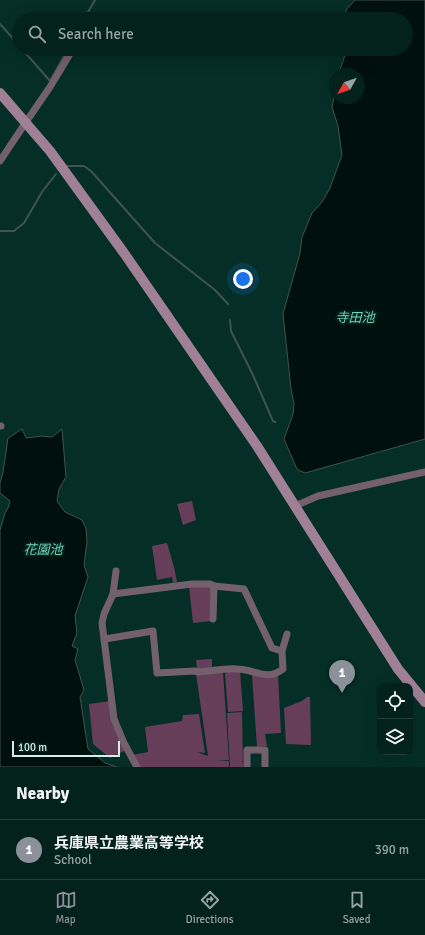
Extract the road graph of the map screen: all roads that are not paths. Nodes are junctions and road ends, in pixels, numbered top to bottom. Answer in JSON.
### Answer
{"nodes":[{"id":1,"x":69,"y":56,"type":"edge"},
{"id":2,"x":0,"y":92,"type":"edge"},
{"id":3,"x":26,"y":122,"type":"junction"},
{"id":4,"x":0,"y":161,"type":"edge"},
{"id":5,"x":425,"y":472,"type":"edge"},
{"id":6,"x":295,"y":506,"type":"junction"},
{"id":7,"x":116,"y":571,"type":"dead end"},
{"id":8,"x":214,"y":586,"type":"junction"},
{"id":9,"x":113,"y":594,"type":"junction"},
{"id":10,"x":213,"y":619,"type":"dead end"},
{"id":11,"x":287,"y":634,"type":"dead end"},
{"id":12,"x":105,"y":639,"type":"junction"},
{"id":13,"x":282,"y":651,"type":"junction"},
{"id":14,"x":425,"y":702,"type":"edge"},
{"id":15,"x":137,"y":767,"type":"edge"},
{"id":16,"x":247,"y":767,"type":"edge"},
{"id":17,"x":265,"y":767,"type":"edge"}],
"edges":[{"from":1,"to":3,"type":"street"},
{"from":2,"to":3,"type":"street"},
{"from":3,"to":4,"type":"street"},
{"from":3,"to":6,"type":"street"},
{"from":5,"to":6,"type":"street"},
{"from":6,"to":14,"type":"street"},
{"from":7,"to":9,"type":"street"},
{"from":8,"to":9,"type":"street"},
{"from":8,"to":10,"type":"street"},
{"from":8,"to":13,"type":"street"},
{"from":9,"to":12,"type":"street"},
{"from":11,"to":13,"type":"street"},
{"from":12,"to":13,"type":"street"},
{"from":12,"to":15,"type":"street"},
{"from":16,"to":17,"type":"street"}]}
